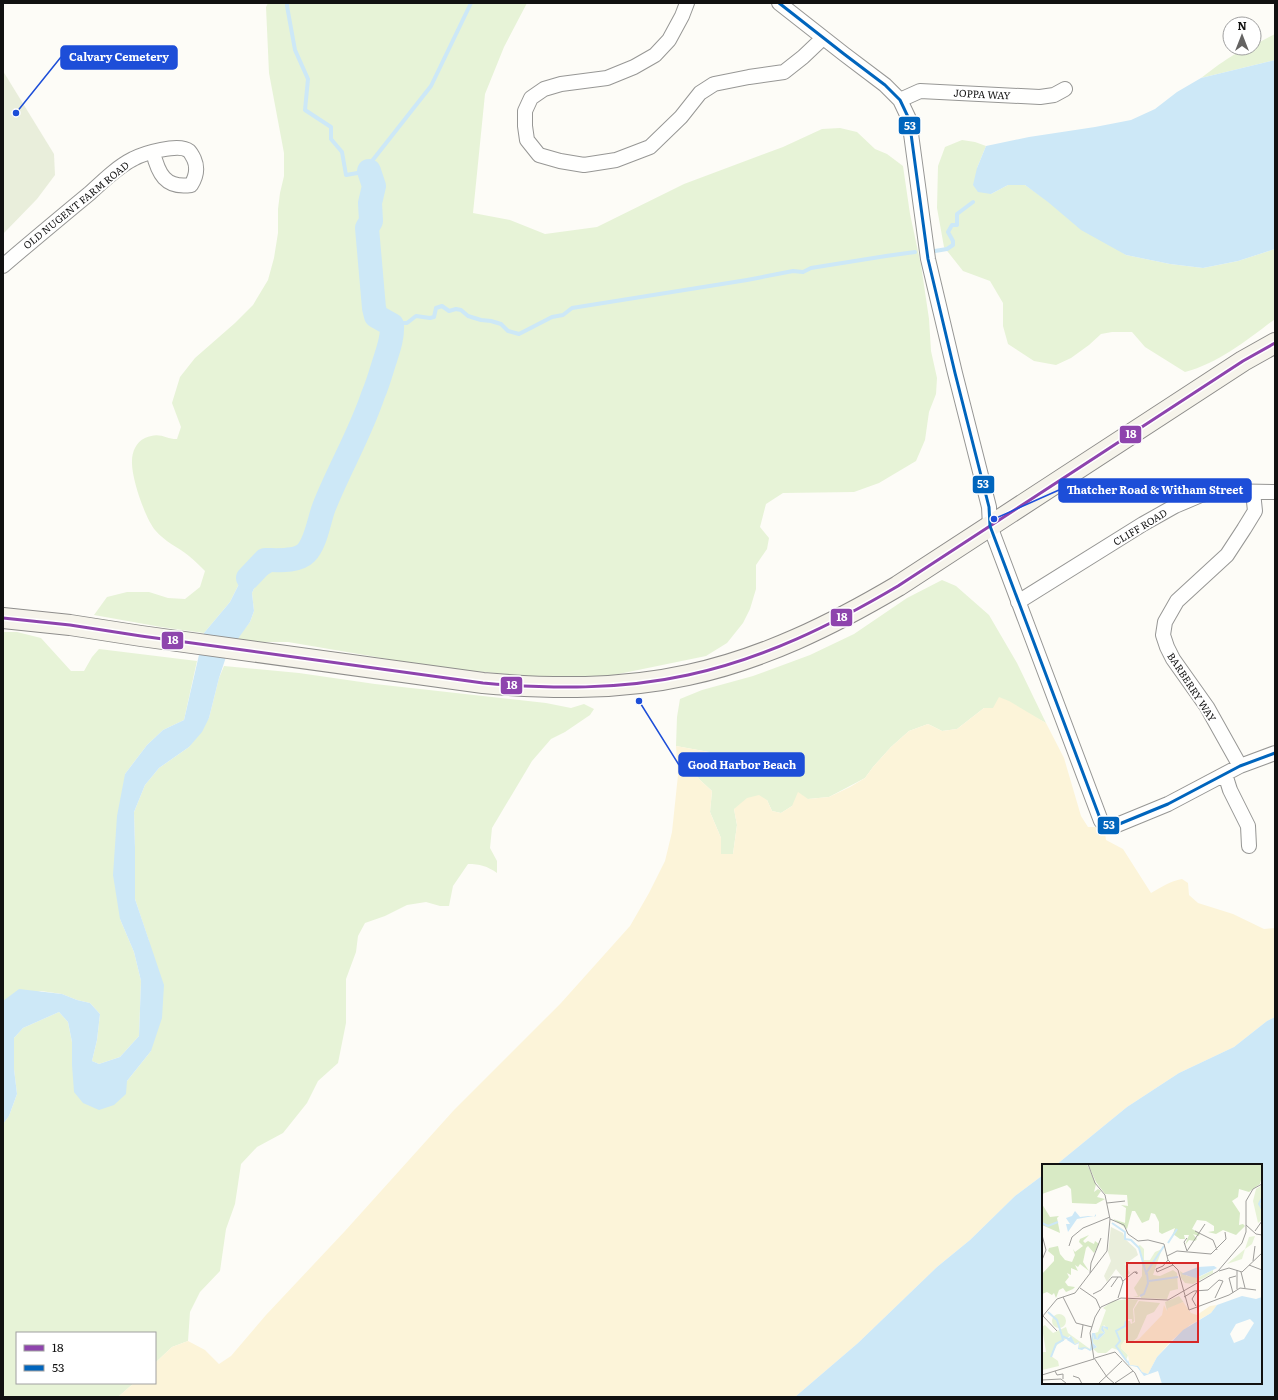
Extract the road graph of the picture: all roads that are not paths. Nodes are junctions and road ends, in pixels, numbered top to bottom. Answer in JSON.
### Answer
{"nodes":[{"id":1,"x":687,"y":3,"type":"edge"},
{"id":2,"x":779,"y":3,"type":"edge"},
{"id":3,"x":823,"y":38,"type":"junction"},
{"id":4,"x":1065,"y":89,"type":"dead end"},
{"id":5,"x":900,"y":100,"type":"junction"},
{"id":6,"x":153,"y":152,"type":"dead end"},
{"id":7,"x":3,"y":266,"type":"edge"},
{"id":8,"x":1275,"y":343,"type":"edge"},
{"id":9,"x":1253,"y":492,"type":"junction"},
{"id":10,"x":1275,"y":492,"type":"edge"},
{"id":11,"x":990,"y":526,"type":"junction"},
{"id":12,"x":1018,"y":602,"type":"junction"},
{"id":13,"x":3,"y":618,"type":"edge"},
{"id":14,"x":1275,"y":753,"type":"edge"},
{"id":15,"x":1240,"y":766,"type":"junction"},
{"id":16,"x":1225,"y":774,"type":"junction"},
{"id":17,"x":1250,"y":846,"type":"dead end"}],
"edges":[{"from":1,"to":3,"type":"street"},
{"from":2,"to":3,"type":"street"},
{"from":3,"to":5,"type":"street"},
{"from":4,"to":5,"type":"street","name":"JOPPA WAY"},
{"from":5,"to":11,"type":"street"},
{"from":6,"to":7,"type":"street","name":"OLD NUGENT FARM ROAD"},
{"from":8,"to":11,"type":"main road"},
{"from":9,"to":10,"type":"street","name":"CLIFF ROAD"},
{"from":9,"to":12,"type":"street","name":"CLIFF ROAD"},
{"from":9,"to":15,"type":"street","name":"BARBERRY WAY"},
{"from":11,"to":12,"type":"street"},
{"from":11,"to":13,"type":"main road"},
{"from":12,"to":16,"type":"street"},
{"from":14,"to":15,"type":"street"},
{"from":15,"to":16,"type":"street"},
{"from":16,"to":17,"type":"street"}]}
